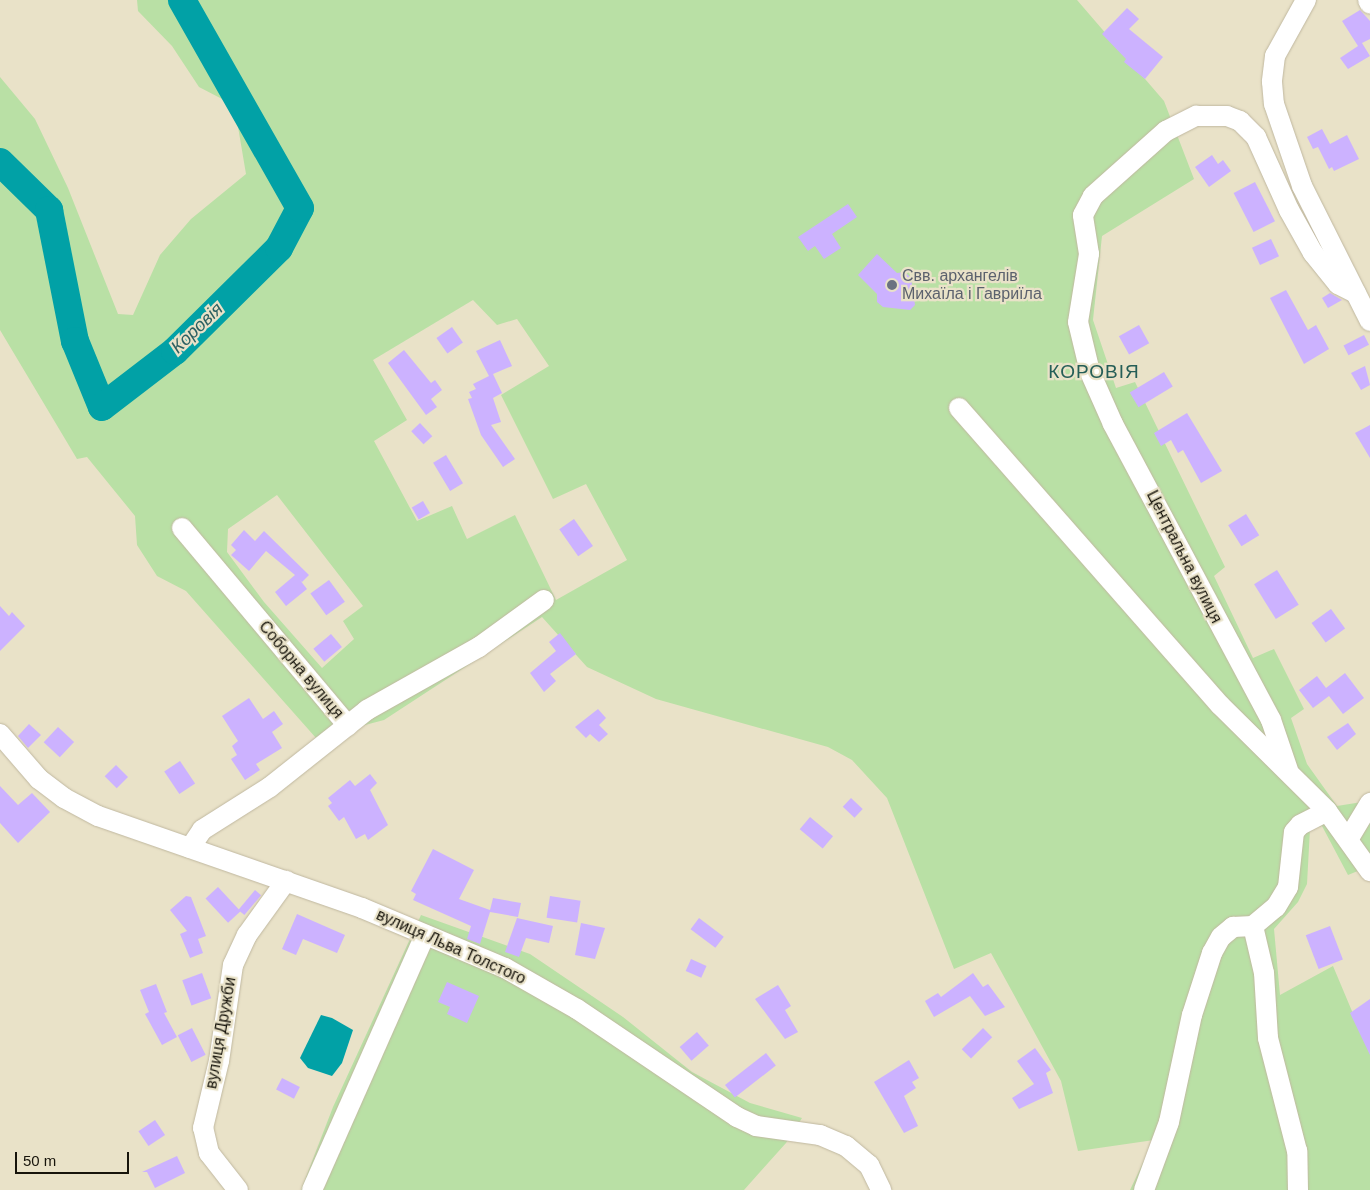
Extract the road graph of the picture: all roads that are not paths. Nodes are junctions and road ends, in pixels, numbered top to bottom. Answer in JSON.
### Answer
{"nodes":[{"id":1,"x":1306,"y":0,"type":"edge"},
{"id":2,"x":1368,"y":0,"type":"edge"},
{"id":3,"x":1370,"y":4,"type":"edge"},
{"id":4,"x":1356,"y":293,"type":"junction"},
{"id":5,"x":1370,"y":321,"type":"edge"},
{"id":6,"x":959,"y":408,"type":"dead end"},
{"id":7,"x":182,"y":528,"type":"dead end"},
{"id":8,"x":544,"y":600,"type":"dead end"},
{"id":9,"x":348,"y":726,"type":"junction"},
{"id":10,"x":0,"y":734,"type":"edge"},
{"id":11,"x":1288,"y":770,"type":"junction"},
{"id":12,"x":1370,"y":803,"type":"edge"},
{"id":13,"x":1327,"y":811,"type":"junction"},
{"id":14,"x":1349,"y":838,"type":"junction"},
{"id":15,"x":190,"y":848,"type":"junction"},
{"id":16,"x":1370,"y":871,"type":"edge"},
{"id":17,"x":286,"y":881,"type":"junction"},
{"id":18,"x":1253,"y":926,"type":"junction"},
{"id":19,"x":424,"y":935,"type":"junction"},
{"id":20,"x":238,"y":1190,"type":"edge"},
{"id":21,"x":312,"y":1190,"type":"edge"},
{"id":22,"x":881,"y":1190,"type":"edge"},
{"id":23,"x":1144,"y":1190,"type":"edge"},
{"id":24,"x":1298,"y":1190,"type":"edge"}],
"edges":[{"from":1,"to":4,"type":"street"},
{"from":2,"to":3,"type":"street"},
{"from":4,"to":5,"type":"street"},
{"from":4,"to":11,"type":"street","name":"Центральна вулиця"},
{"from":6,"to":11,"type":"street"},
{"from":7,"to":9,"type":"street","name":"Соборна вулиця"},
{"from":8,"to":9,"type":"street"},
{"from":9,"to":15,"type":"street","name":"Соборна вулиця"},
{"from":10,"to":15,"type":"street","name":"вулиця Льва Толстого"},
{"from":11,"to":13,"type":"street","name":"Центральна вулиця"},
{"from":12,"to":14,"type":"street"},
{"from":13,"to":14,"type":"street","name":"Центральна вулиця"},
{"from":13,"to":18,"type":"street"},
{"from":14,"to":16,"type":"street","name":"Центральна вулиця"},
{"from":15,"to":17,"type":"street","name":"вулиця Льва Толстого"},
{"from":17,"to":19,"type":"street","name":"вулиця Льва Толстого"},
{"from":17,"to":20,"type":"street","name":"вулиця Дружби"},
{"from":18,"to":23,"type":"street"},
{"from":18,"to":24,"type":"street"},
{"from":19,"to":21,"type":"street"},
{"from":19,"to":22,"type":"street","name":"вулиця Льва Толстого"}]}
